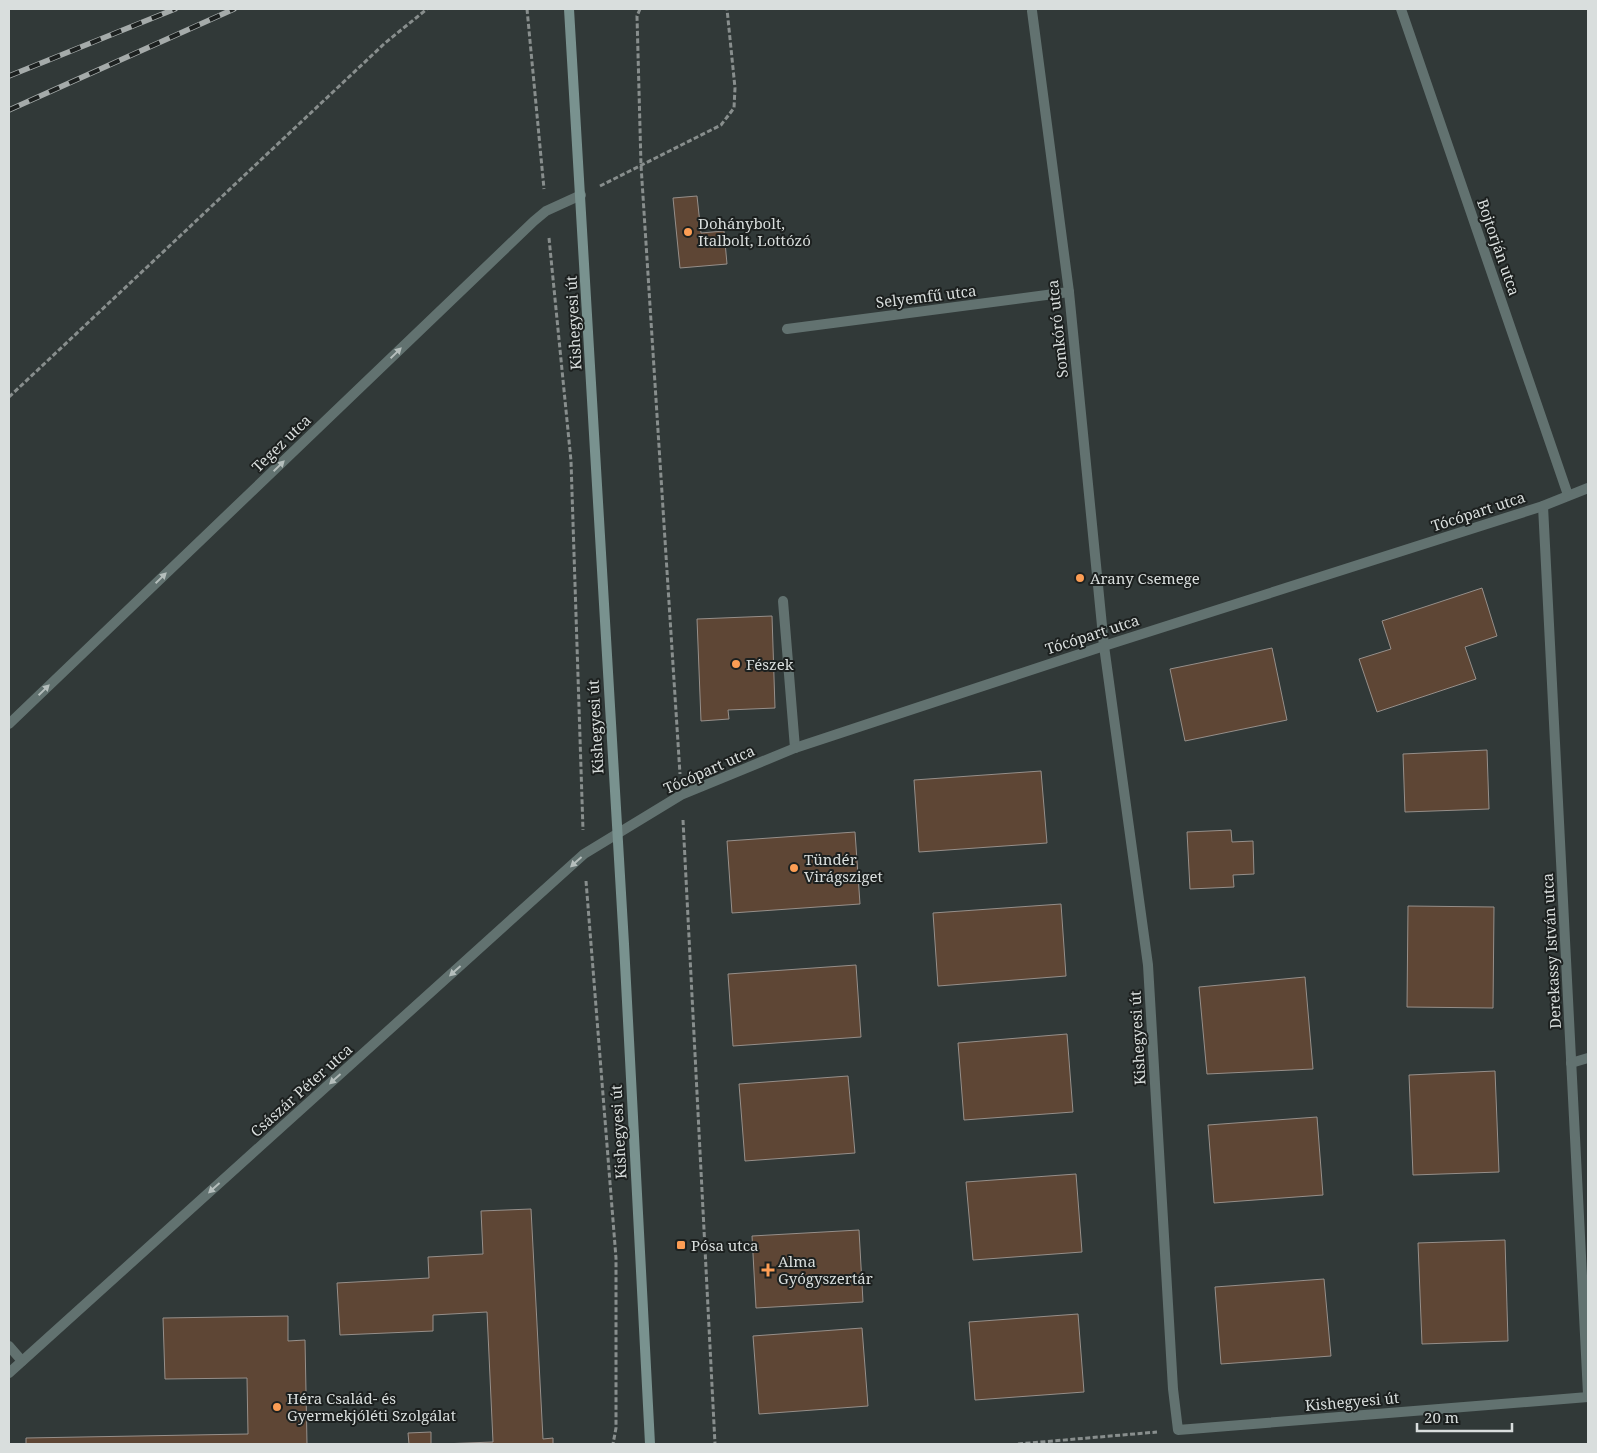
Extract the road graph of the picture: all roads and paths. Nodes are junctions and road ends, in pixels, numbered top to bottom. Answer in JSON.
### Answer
{"nodes":[{"id":1,"x":427,"y":9,"type":"edge"},
{"id":2,"x":527,"y":9,"type":"edge"},
{"id":3,"x":569,"y":9,"type":"edge"},
{"id":4,"x":640,"y":9,"type":"edge"},
{"id":5,"x":727,"y":9,"type":"edge"},
{"id":6,"x":1401,"y":9,"type":"edge"},
{"id":7,"x":1032,"y":11,"type":"dead end"},
{"id":8,"x":641,"y":165,"type":"junction"},
{"id":9,"x":581,"y":196,"type":"junction"},
{"id":10,"x":546,"y":211,"type":"junction"},
{"id":11,"x":1068,"y":292,"type":"junction"},
{"id":12,"x":787,"y":329,"type":"dead end"},
{"id":13,"x":9,"y":397,"type":"edge"},
{"id":14,"x":1588,"y":488,"type":"edge"},
{"id":15,"x":1568,"y":495,"type":"junction"},
{"id":16,"x":1543,"y":506,"type":"junction"},
{"id":17,"x":784,"y":601,"type":"dead end"},
{"id":18,"x":1104,"y":646,"type":"junction"},
{"id":19,"x":9,"y":724,"type":"edge"},
{"id":20,"x":795,"y":748,"type":"junction"},
{"id":21,"x":616,"y":834,"type":"junction"},
{"id":22,"x":584,"y":854,"type":"junction"},
{"id":23,"x":1588,"y":1058,"type":"edge"},
{"id":24,"x":1571,"y":1063,"type":"junction"},
{"id":25,"x":9,"y":1346,"type":"edge"},
{"id":26,"x":22,"y":1361,"type":"junction"},
{"id":27,"x":9,"y":1372,"type":"edge"},
{"id":28,"x":1588,"y":1395,"type":"edge"},
{"id":29,"x":1178,"y":1430,"type":"junction"},
{"id":30,"x":613,"y":1444,"type":"edge"},
{"id":31,"x":650,"y":1444,"type":"edge"},
{"id":32,"x":1018,"y":1444,"type":"edge"}],
"edges":[{"from":1,"to":13,"type":"path"},
{"from":2,"to":10,"type":"path"},
{"from":3,"to":9,"type":"street","name":"Kishegyesi út"},
{"from":4,"to":8,"type":"path"},
{"from":5,"to":8,"type":"path"},
{"from":6,"to":15,"type":"street","name":"Bojtorján utca"},
{"from":7,"to":11,"type":"street","name":"Somkóró utca"},
{"from":8,"to":9,"type":"path"},
{"from":9,"to":10,"type":"street","name":"Tegez utca"},
{"from":9,"to":21,"type":"street","name":"Kishegyesi út"},
{"from":19,"to":10,"type":"street","name":"Tegez utca","one_way":true},
{"from":10,"to":22,"type":"path"},
{"from":11,"to":12,"type":"street","name":"Selyemfű utca"},
{"from":11,"to":18,"type":"street","name":"Somkóró utca"},
{"from":14,"to":15,"type":"street","name":"Tócópart utca"},
{"from":15,"to":16,"type":"street","name":"Tócópart utca"},
{"from":16,"to":18,"type":"street","name":"Tócópart utca"},
{"from":16,"to":24,"type":"street","name":"Derekassy István utca"},
{"from":17,"to":20,"type":"street"},
{"from":18,"to":20,"type":"street","name":"Tócópart utca"},
{"from":18,"to":29,"type":"street","name":"Kishegyesi út"},
{"from":20,"to":21,"type":"street","name":"Tócópart utca"},
{"from":21,"to":22,"type":"street","name":"Császár Péter utca"},
{"from":21,"to":31,"type":"street","name":"Kishegyesi út"},
{"from":22,"to":26,"type":"street","name":"Császár Péter utca","one_way":true},
{"from":22,"to":30,"type":"path"},
{"from":23,"to":24,"type":"street"},
{"from":24,"to":28,"type":"street","name":"Derekassy István utca"},
{"from":25,"to":26,"type":"street"},
{"from":26,"to":27,"type":"street","name":"Császár Péter utca"},
{"from":28,"to":29,"type":"street","name":"Kishegyesi út"},
{"from":29,"to":32,"type":"path"}]}
